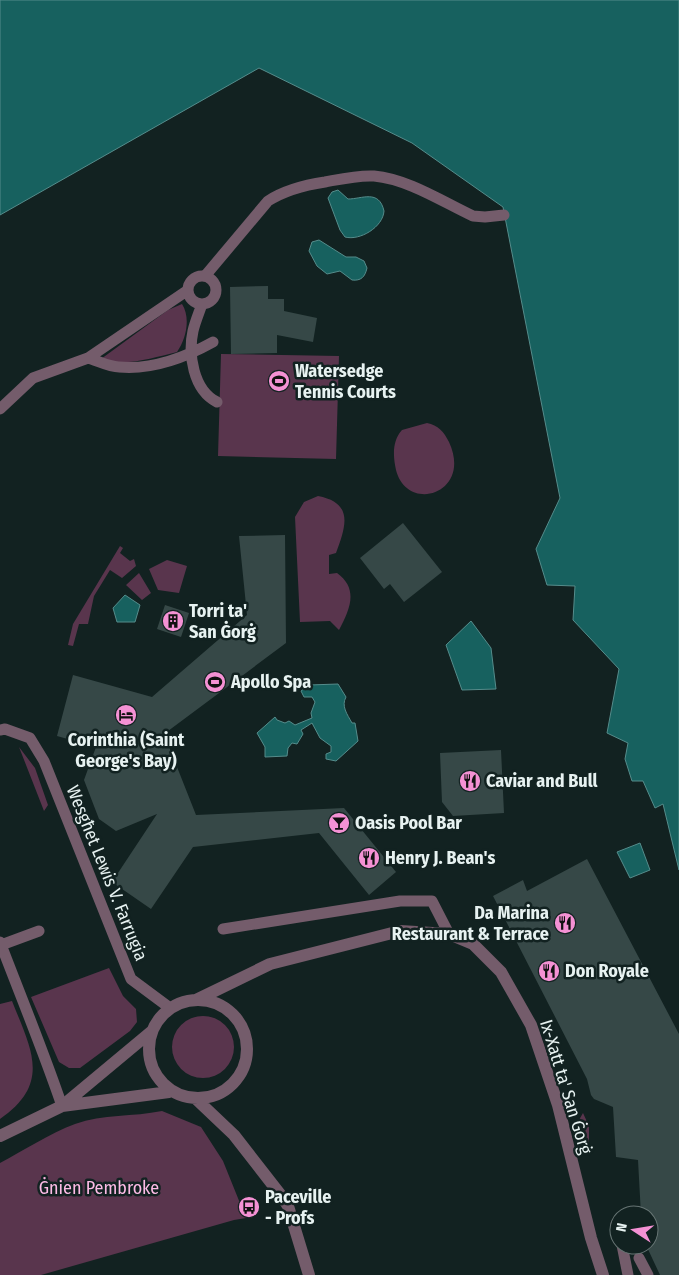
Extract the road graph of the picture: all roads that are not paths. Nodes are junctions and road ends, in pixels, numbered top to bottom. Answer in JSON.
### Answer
{"nodes":[{"id":1,"x":504,"y":215,"type":"dead end"},
{"id":2,"x":205,"y":276,"type":"junction"},
{"id":3,"x":188,"y":290,"type":"junction"},
{"id":4,"x":202,"y":304,"type":"junction"},
{"id":5,"x":213,"y":342,"type":"dead end"},
{"id":6,"x":192,"y":354,"type":"junction"},
{"id":7,"x":88,"y":358,"type":"junction"},
{"id":8,"x":217,"y":402,"type":"dead end"},
{"id":9,"x":0,"y":409,"type":"edge"},
{"id":10,"x":0,"y":730,"type":"edge"},
{"id":11,"x":223,"y":929,"type":"dead end"},
{"id":12,"x":39,"y":931,"type":"dead end"},
{"id":13,"x":448,"y":934,"type":"junction"},
{"id":14,"x":0,"y":943,"type":"edge"},
{"id":15,"x":196,"y":1000,"type":"junction"},
{"id":16,"x":170,"y":1008,"type":"junction"},
{"id":17,"x":152,"y":1031,"type":"junction"},
{"id":18,"x":169,"y":1092,"type":"junction"},
{"id":19,"x":195,"y":1098,"type":"junction"},
{"id":20,"x":62,"y":1106,"type":"junction"},
{"id":21,"x":0,"y":1136,"type":"edge"},
{"id":22,"x":624,"y":1255,"type":"edge"},
{"id":23,"x":639,"y":1258,"type":"dead end"},
{"id":24,"x":309,"y":1275,"type":"edge"},
{"id":25,"x":603,"y":1275,"type":"edge"},
{"id":26,"x":628,"y":1275,"type":"edge"},
{"id":27,"x":648,"y":1275,"type":"edge"}],
"edges":[{"from":1,"to":2,"type":"lane"},
{"from":2,"to":3,"type":"lane"},
{"from":2,"to":4,"type":"lane"},
{"from":3,"to":4,"type":"lane"},
{"from":3,"to":7,"type":"lane"},
{"from":4,"to":6,"type":"lane"},
{"from":5,"to":6,"type":"lane"},
{"from":6,"to":7,"type":"lane"},
{"from":6,"to":8,"type":"lane"},
{"from":7,"to":9,"type":"lane"},
{"from":10,"to":16,"type":"lane","name":"Wesgħet Lewis V. Farrugia"},
{"from":11,"to":13,"type":"lane"},
{"from":12,"to":14,"type":"lane"},
{"from":13,"to":15,"type":"street","name":"Ix-Xatt ta' San Ġorġ"},
{"from":13,"to":25,"type":"street","name":"Ix-Xatt ta' San Ġorġ"},
{"from":14,"to":20,"type":"lane"},
{"from":15,"to":16,"type":"street"},
{"from":15,"to":19,"type":"street"},
{"from":16,"to":17,"type":"street"},
{"from":17,"to":18,"type":"street"},
{"from":17,"to":20,"type":"street"},
{"from":18,"to":19,"type":"street"},
{"from":18,"to":20,"type":"street"},
{"from":19,"to":24,"type":"street"},
{"from":20,"to":21,"type":"street"},
{"from":22,"to":26,"type":"lane"},
{"from":23,"to":27,"type":"lane"}]}
